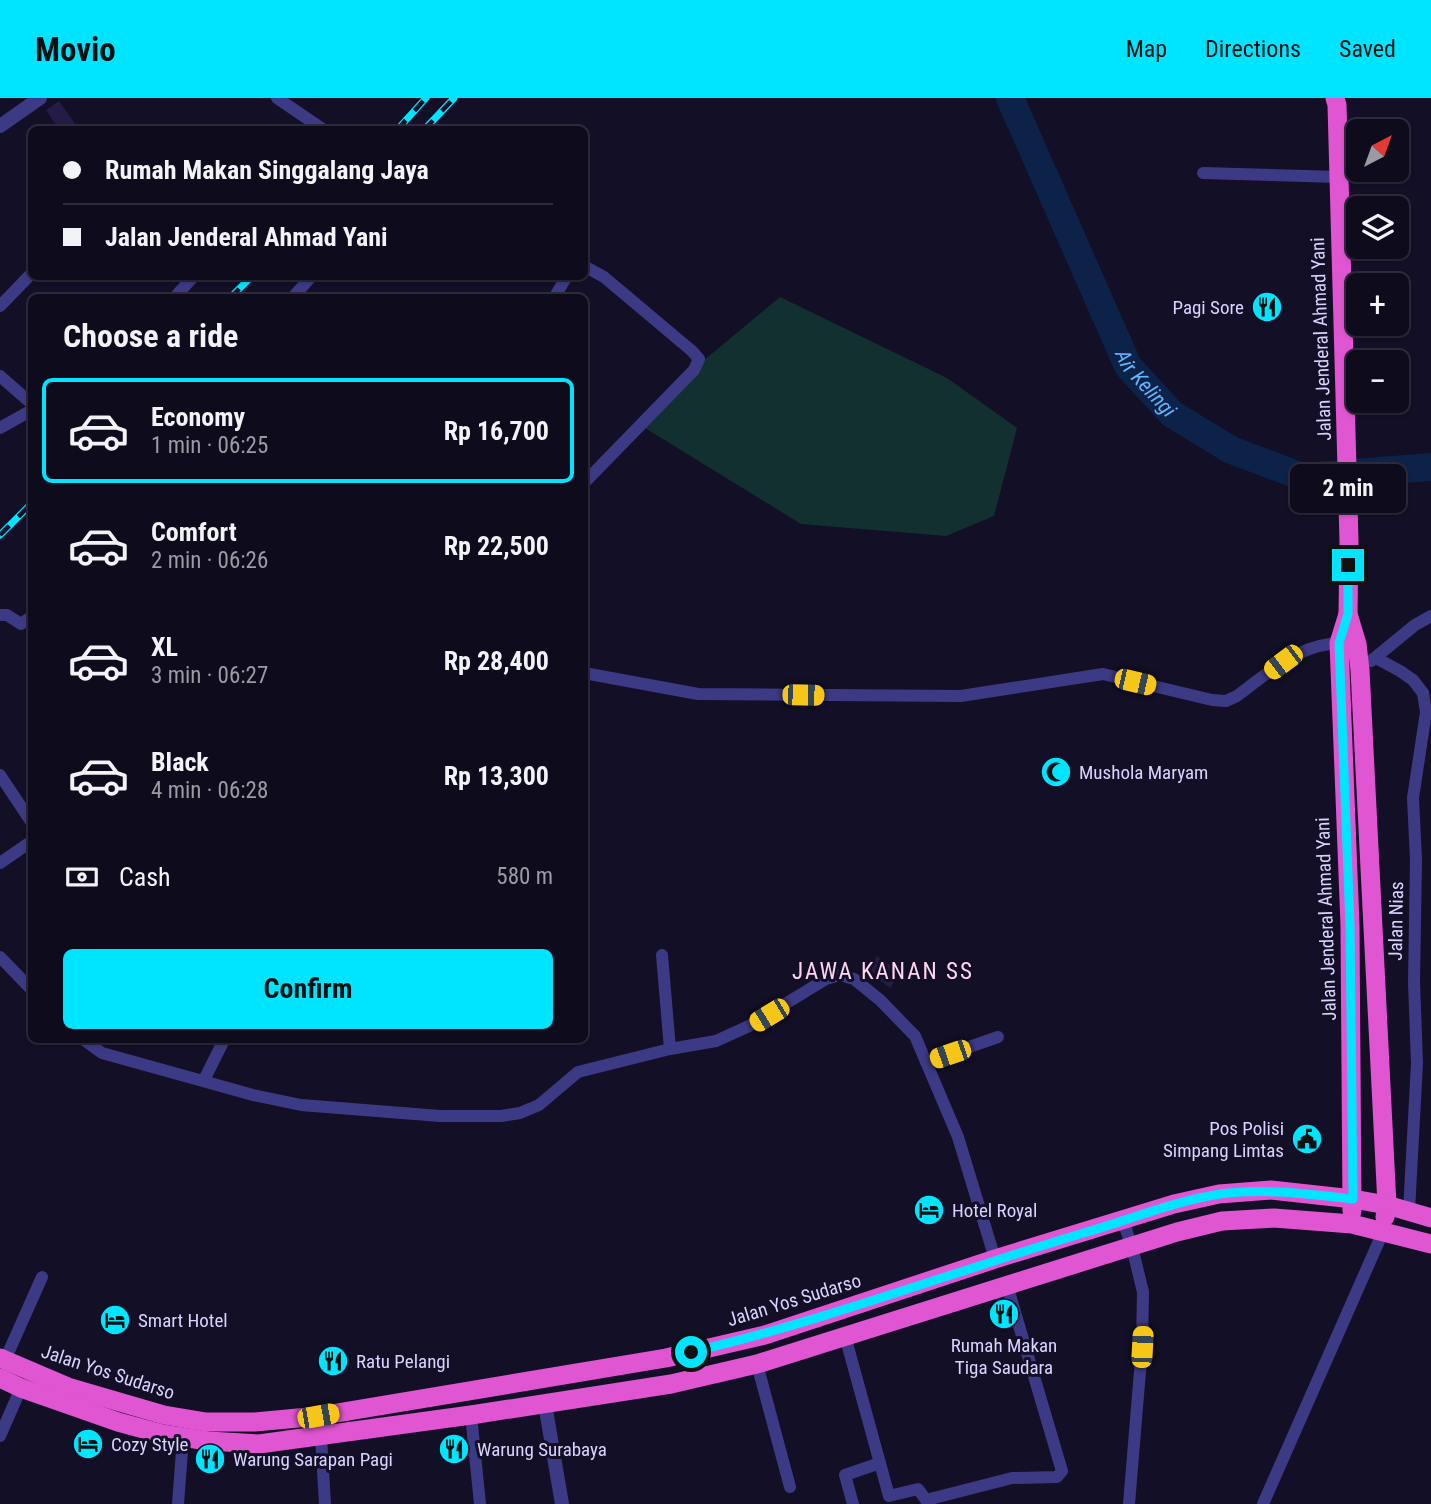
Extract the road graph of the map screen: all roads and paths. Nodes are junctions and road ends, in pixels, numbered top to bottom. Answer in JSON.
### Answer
{"nodes":[{"id":1,"x":40,"y":98,"type":"edge"},
{"id":2,"x":277,"y":98,"type":"edge"},
{"id":3,"x":1337,"y":100,"type":"edge"},
{"id":4,"x":0,"y":126,"type":"edge"},
{"id":5,"x":318,"y":126,"type":"edge"},
{"id":6,"x":1203,"y":173,"type":"dead end"},
{"id":7,"x":1339,"y":177,"type":"junction"},
{"id":8,"x":588,"y":268,"type":"edge"},
{"id":9,"x":28,"y":277,"type":"edge"},
{"id":10,"x":190,"y":280,"type":"edge"},
{"id":11,"x":308,"y":280,"type":"edge"},
{"id":12,"x":178,"y":294,"type":"edge"},
{"id":13,"x":296,"y":294,"type":"edge"},
{"id":14,"x":0,"y":306,"type":"edge"},
{"id":15,"x":0,"y":376,"type":"edge"},
{"id":16,"x":28,"y":400,"type":"edge"},
{"id":17,"x":28,"y":412,"type":"edge"},
{"id":18,"x":0,"y":428,"type":"edge"},
{"id":19,"x":588,"y":479,"type":"edge"},
{"id":20,"x":0,"y":615,"type":"edge"},
{"id":21,"x":1431,"y":616,"type":"edge"},
{"id":22,"x":28,"y":619,"type":"edge"},
{"id":23,"x":1348,"y":643,"type":"junction"},
{"id":24,"x":1376,"y":657,"type":"junction"},
{"id":25,"x":1360,"y":670,"type":"junction"},
{"id":26,"x":588,"y":674,"type":"edge"},
{"id":27,"x":0,"y":775,"type":"edge"},
{"id":28,"x":28,"y":817,"type":"edge"},
{"id":29,"x":28,"y":844,"type":"edge"},
{"id":30,"x":0,"y":863,"type":"edge"},
{"id":31,"x":662,"y":955,"type":"dead end"},
{"id":32,"x":0,"y":957,"type":"edge"},
{"id":33,"x":28,"y":986,"type":"edge"},
{"id":34,"x":998,"y":1037,"type":"dead end"},
{"id":35,"x":91,"y":1043,"type":"edge"},
{"id":36,"x":222,"y":1043,"type":"edge"},
{"id":37,"x":670,"y":1049,"type":"junction"},
{"id":38,"x":926,"y":1062,"type":"junction"},
{"id":39,"x":204,"y":1080,"type":"junction"},
{"id":40,"x":1353,"y":1199,"type":"junction"},
{"id":41,"x":1387,"y":1205,"type":"junction"},
{"id":42,"x":1409,"y":1211,"type":"junction"},
{"id":43,"x":1431,"y":1218,"type":"edge"},
{"id":44,"x":1122,"y":1221,"type":"junction"},
{"id":45,"x":1352,"y":1224,"type":"junction"},
{"id":46,"x":1383,"y":1232,"type":"junction"},
{"id":47,"x":1431,"y":1244,"type":"edge"},
{"id":48,"x":1132,"y":1247,"type":"junction"},
{"id":49,"x":995,"y":1259,"type":"junction"},
{"id":50,"x":42,"y":1277,"type":"dead end"},
{"id":51,"x":1007,"y":1285,"type":"junction"},
{"id":52,"x":845,"y":1336,"type":"junction"},
{"id":53,"x":757,"y":1364,"type":"junction"},
{"id":54,"x":2,"y":1366,"type":"edge"},
{"id":55,"x":542,"y":1379,"type":"junction"},
{"id":56,"x":21,"y":1388,"type":"junction"},
{"id":57,"x":545,"y":1404,"type":"junction"},
{"id":58,"x":120,"y":1413,"type":"junction"},
{"id":59,"x":471,"y":1415,"type":"junction"},
{"id":60,"x":0,"y":1436,"type":"edge"},
{"id":61,"x":321,"y":1437,"type":"junction"},
{"id":62,"x":183,"y":1438,"type":"junction"},
{"id":63,"x":880,"y":1463,"type":"junction"},
{"id":64,"x":790,"y":1487,"type":"dead end"},
{"id":65,"x":178,"y":1504,"type":"edge"},
{"id":66,"x":325,"y":1504,"type":"edge"},
{"id":67,"x":480,"y":1504,"type":"edge"},
{"id":68,"x":562,"y":1504,"type":"edge"},
{"id":69,"x":853,"y":1504,"type":"edge"},
{"id":70,"x":1129,"y":1504,"type":"edge"},
{"id":71,"x":1263,"y":1504,"type":"edge"}],
"edges":[{"from":1,"to":4,"type":"street"},
{"from":2,"to":5,"type":"street"},
{"from":3,"to":7,"type":"highway","name":"Jalan Jenderal Ahmad Yani"},
{"from":6,"to":7,"type":"street"},
{"from":7,"to":23,"type":"highway","name":"Jalan Jenderal Ahmad Yani"},
{"from":8,"to":19,"type":"street"},
{"from":9,"to":14,"type":"street"},
{"from":10,"to":12,"type":"street"},
{"from":11,"to":13,"type":"street"},
{"from":15,"to":16,"type":"street"},
{"from":17,"to":18,"type":"street"},
{"from":20,"to":22,"type":"street"},
{"from":21,"to":24,"type":"street"},
{"from":23,"to":25,"type":"highway","name":"Jalan Jenderal Ahmad Yani"},
{"from":23,"to":26,"type":"street"},
{"from":23,"to":40,"type":"highway","name":"Jalan Jenderal Ahmad Yani"},
{"from":24,"to":25,"type":"street"},
{"from":24,"to":42,"type":"street","name":"Jalan Nias"},
{"from":25,"to":41,"type":"highway","name":"Jalan Jenderal Ahmad Yani"},
{"from":27,"to":28,"type":"street"},
{"from":29,"to":30,"type":"street"},
{"from":31,"to":37,"type":"street"},
{"from":32,"to":33,"type":"street"},
{"from":34,"to":38,"type":"street"},
{"from":35,"to":39,"type":"street"},
{"from":36,"to":39,"type":"street"},
{"from":37,"to":38,"type":"street"},
{"from":37,"to":39,"type":"street"},
{"from":38,"to":49,"type":"street"},
{"from":40,"to":41,"type":"highway","name":"Jalan Yos Sudarso"},
{"from":40,"to":44,"type":"highway","name":"Jalan Yos Sudarso"},
{"from":40,"to":45,"type":"highway","name":"Jalan Jenderal Ahmad Yani"},
{"from":41,"to":42,"type":"highway","name":"Jalan Yos Sudarso"},
{"from":41,"to":46,"type":"highway","name":"Jalan Jenderal Ahmad Yani"},
{"from":42,"to":43,"type":"highway","name":"Jalan Yos Sudarso"},
{"from":44,"to":48,"type":"street"},
{"from":44,"to":49,"type":"highway","name":"Jalan Yos Sudarso"},
{"from":45,"to":46,"type":"highway","name":"Jalan Yos Sudarso"},
{"from":45,"to":48,"type":"highway","name":"Jalan Yos Sudarso"},
{"from":46,"to":47,"type":"highway","name":"Jalan Yos Sudarso"},
{"from":46,"to":71,"type":"street"},
{"from":48,"to":51,"type":"highway","name":"Jalan Yos Sudarso"},
{"from":48,"to":70,"type":"street"},
{"from":49,"to":55,"type":"highway","name":"Jalan Yos Sudarso"},
{"from":50,"to":54,"type":"street"},
{"from":51,"to":52,"type":"highway","name":"Jalan Yos Sudarso"},
{"from":51,"to":63,"type":"street"},
{"from":52,"to":53,"type":"highway","name":"Jalan Yos Sudarso"},
{"from":52,"to":63,"type":"street"},
{"from":53,"to":57,"type":"highway","name":"Jalan Yos Sudarso"},
{"from":53,"to":64,"type":"street"},
{"from":54,"to":56,"type":"highway","name":"Jalan Yos Sudarso"},
{"from":54,"to":58,"type":"highway","name":"Jalan Yos Sudarso"},
{"from":55,"to":57,"type":"highway"},
{"from":55,"to":58,"type":"highway","name":"Jalan Yos Sudarso"},
{"from":56,"to":58,"type":"highway","name":"Jalan Yos Sudarso"},
{"from":56,"to":60,"type":"street"},
{"from":57,"to":59,"type":"highway","name":"Jalan Yos Sudarso"},
{"from":57,"to":68,"type":"street"},
{"from":58,"to":62,"type":"highway","name":"Jalan Yos Sudarso"},
{"from":59,"to":61,"type":"highway","name":"Jalan Yos Sudarso"},
{"from":59,"to":67,"type":"street"},
{"from":61,"to":62,"type":"highway","name":"Jalan Yos Sudarso"},
{"from":61,"to":66,"type":"street"},
{"from":62,"to":65,"type":"street"},
{"from":63,"to":69,"type":"street"}]}
